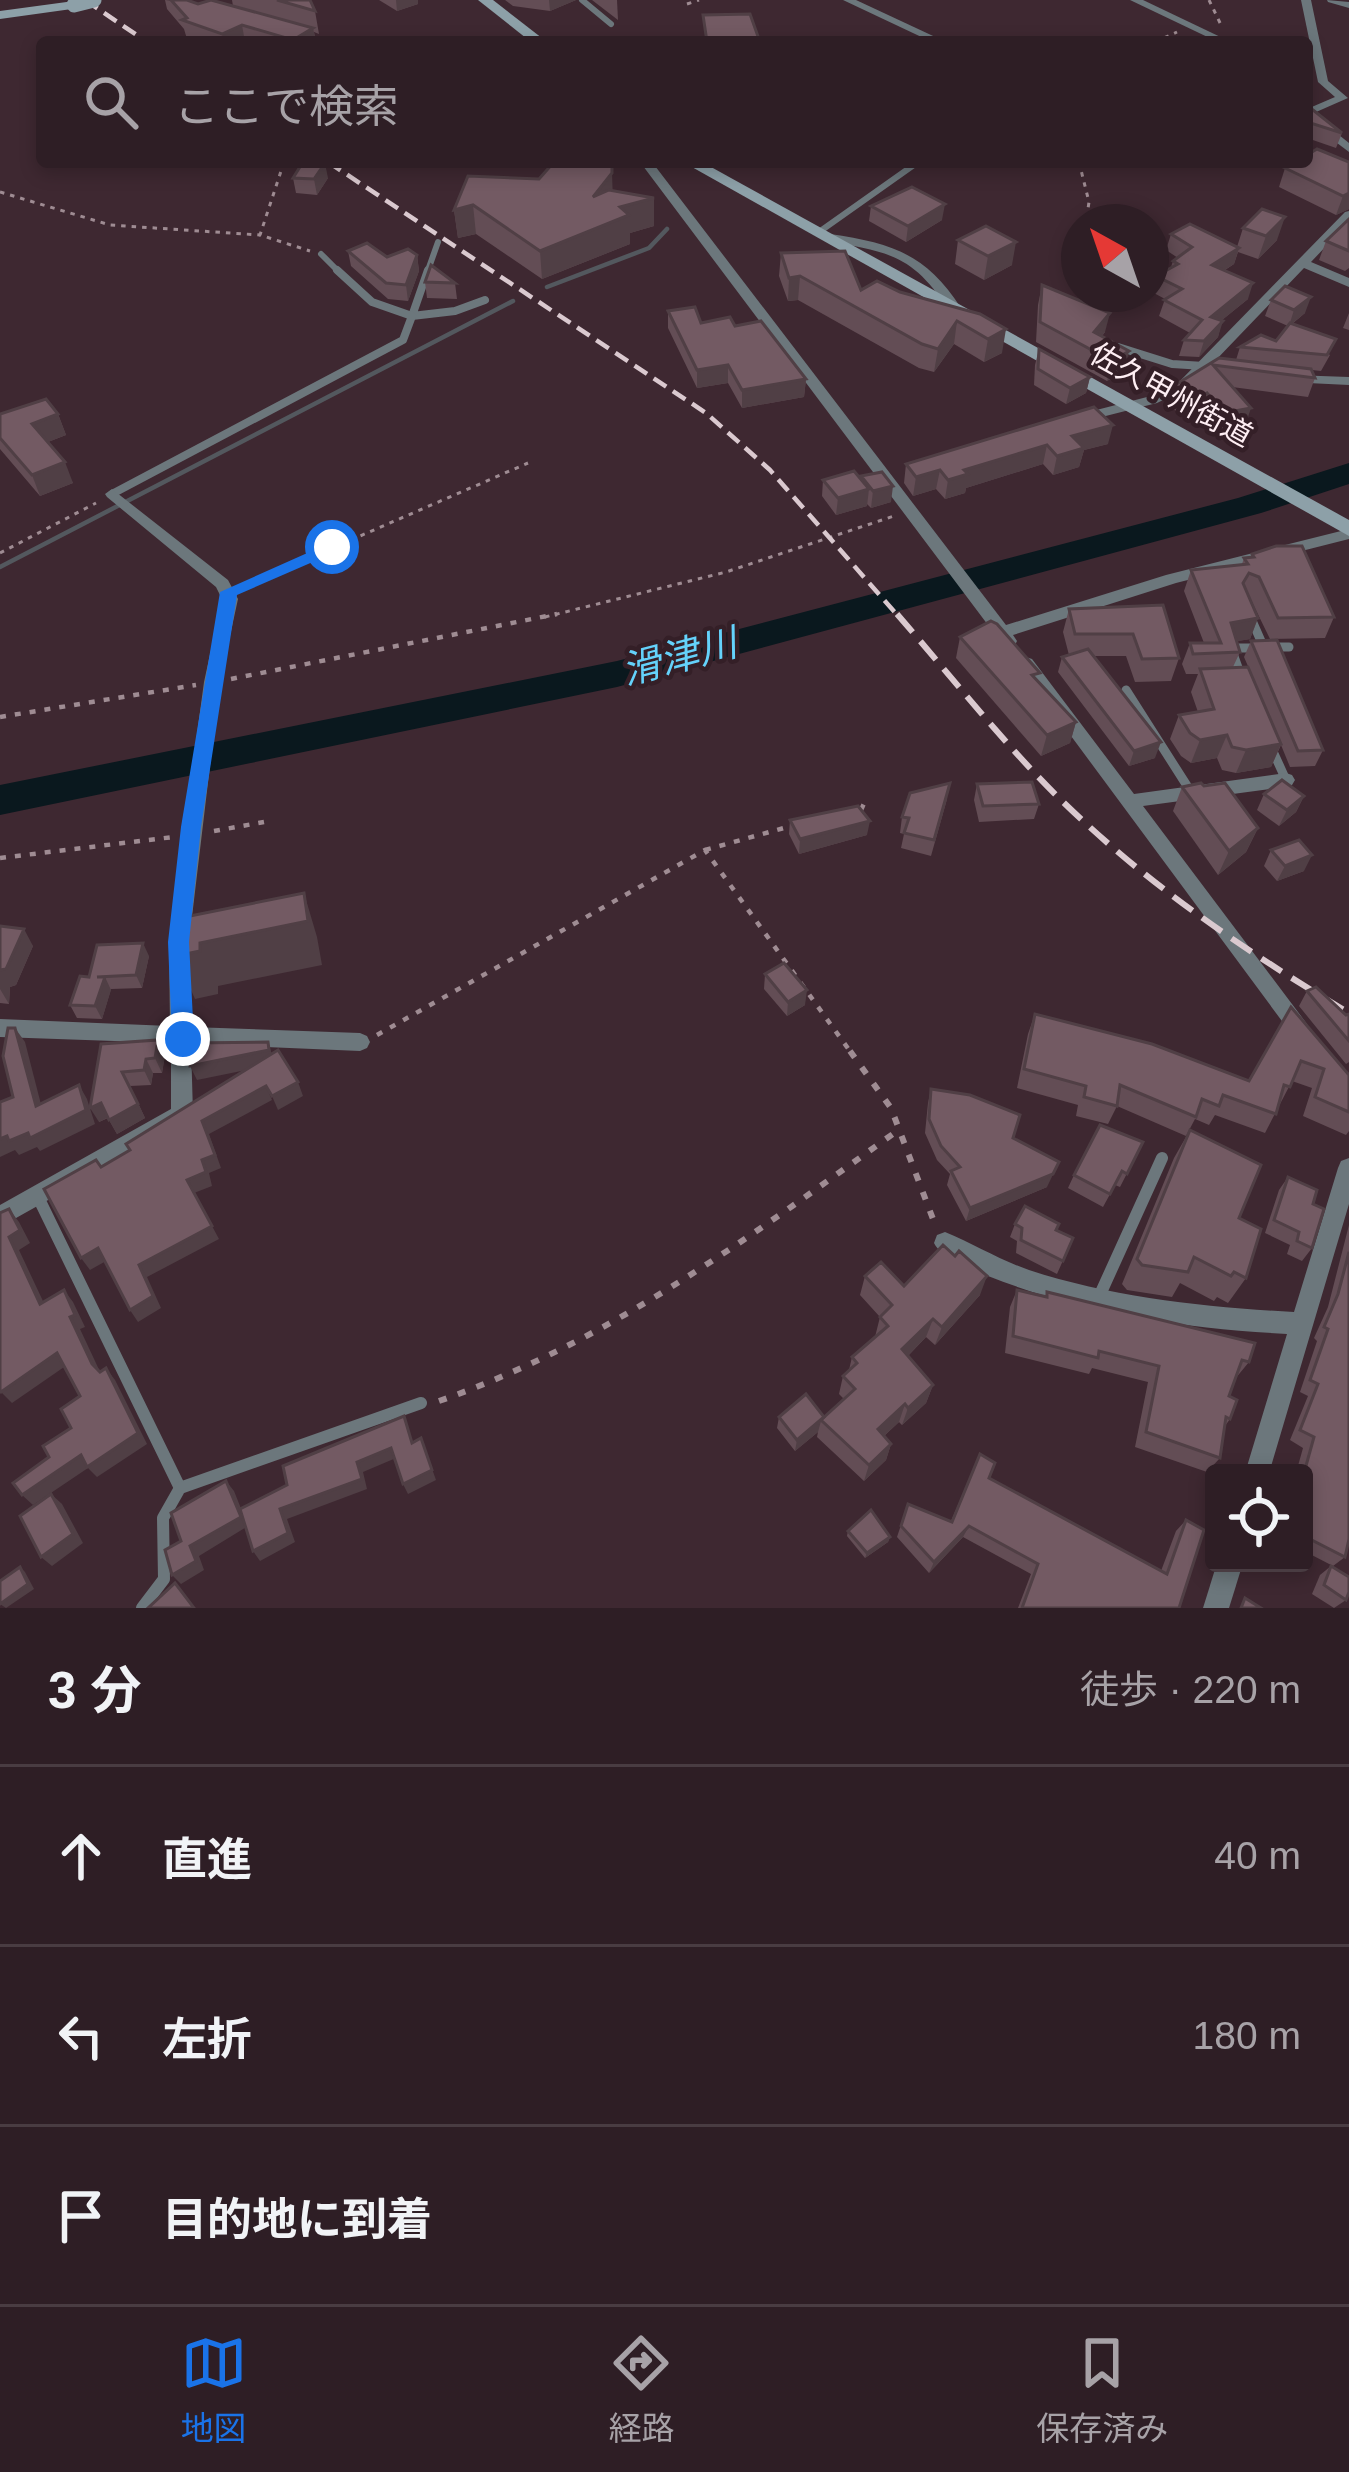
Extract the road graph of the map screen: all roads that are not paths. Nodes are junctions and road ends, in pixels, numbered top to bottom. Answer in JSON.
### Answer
{"nodes":[{"id":1,"x":94,"y":0,"type":"edge"},
{"id":2,"x":466,"y":0,"type":"edge"},
{"id":3,"x":485,"y":0,"type":"edge"},
{"id":4,"x":582,"y":0,"type":"edge"},
{"id":5,"x":848,"y":0,"type":"edge"},
{"id":6,"x":1135,"y":0,"type":"edge"},
{"id":7,"x":1306,"y":0,"type":"edge"},
{"id":8,"x":1332,"y":0,"type":"edge"},
{"id":9,"x":1349,"y":4,"type":"edge"},
{"id":10,"x":0,"y":14,"type":"edge"},
{"id":11,"x":611,"y":24,"type":"dead end"},
{"id":12,"x":513,"y":36,"type":"edge"},
{"id":13,"x":532,"y":36,"type":"edge"},
{"id":14,"x":927,"y":36,"type":"edge"},
{"id":15,"x":1219,"y":36,"type":"edge"},
{"id":16,"x":1313,"y":110,"type":"edge"},
{"id":17,"x":1313,"y":118,"type":"edge"},
{"id":18,"x":1349,"y":149,"type":"edge"},
{"id":19,"x":651,"y":168,"type":"edge"},
{"id":20,"x":698,"y":168,"type":"edge"},
{"id":21,"x":717,"y":168,"type":"edge"},
{"id":22,"x":912,"y":168,"type":"edge"},
{"id":23,"x":776,"y":208,"type":"junction"},
{"id":24,"x":1349,"y":215,"type":"edge"},
{"id":25,"x":825,"y":235,"type":"junction"},
{"id":26,"x":438,"y":242,"type":"dead end"},
{"id":27,"x":321,"y":254,"type":"road end"},
{"id":28,"x":1303,"y":263,"type":"junction"},
{"id":29,"x":1349,"y":284,"type":"edge"},
{"id":30,"x":485,"y":300,"type":"dead end"},
{"id":31,"x":412,"y":316,"type":"junction"},
{"id":32,"x":1113,"y":345,"type":"edge"},
{"id":33,"x":1212,"y":368,"type":"junction"},
{"id":34,"x":1285,"y":379,"type":"edge"},
{"id":35,"x":1349,"y":381,"type":"edge"},
{"id":36,"x":1127,"y":406,"type":"junction"},
{"id":37,"x":1063,"y":423,"type":"edge"},
{"id":38,"x":120,"y":501,"type":"joint"},
{"id":39,"x":1348,"y":530,"type":"edge"},
{"id":40,"x":1244,"y":602,"type":"edge"},
{"id":41,"x":999,"y":627,"type":"junction"},
{"id":42,"x":1289,"y":647,"type":"dead end"},
{"id":43,"x":1264,"y":648,"type":"junction"},
{"id":44,"x":1225,"y":682,"type":"edge"},
{"id":45,"x":1126,"y":691,"type":"edge"},
{"id":46,"x":1269,"y":740,"type":"edge"},
{"id":47,"x":1286,"y":780,"type":"joint"},
{"id":48,"x":1191,"y":791,"type":"junction"},
{"id":49,"x":1130,"y":801,"type":"junction"},
{"id":50,"x":0,"y":1028,"type":"edge"},
{"id":51,"x":183,"y":1039,"type":"junction"},
{"id":52,"x":360,"y":1042,"type":"road end"},
{"id":53,"x":1314,"y":1047,"type":"edge"},
{"id":54,"x":1162,"y":1158,"type":"dead end"},
{"id":55,"x":1349,"y":1168,"type":"edge"},
{"id":56,"x":37,"y":1195,"type":"junction"},
{"id":57,"x":0,"y":1216,"type":"edge"},
{"id":58,"x":945,"y":1243,"type":"edge"},
{"id":59,"x":1098,"y":1299,"type":"junction"},
{"id":60,"x":1302,"y":1324,"type":"junction"},
{"id":61,"x":421,"y":1402,"type":"road end"},
{"id":62,"x":1260,"y":1464,"type":"edge"},
{"id":63,"x":180,"y":1488,"type":"junction"},
{"id":64,"x":1227,"y":1572,"type":"edge"},
{"id":65,"x":142,"y":1608,"type":"edge"},
{"id":66,"x":1216,"y":1608,"type":"edge"}],
"edges":[{"from":1,"to":10,"type":"main road","bridge":true},
{"from":2,"to":12,"type":"main road"},
{"from":3,"to":13,"type":"main road"},
{"from":4,"to":11,"type":"lane"},
{"from":5,"to":14,"type":"street"},
{"from":6,"to":15,"type":"street"},
{"from":7,"to":16,"type":"street"},
{"from":8,"to":9,"type":"street"},
{"from":17,"to":18,"type":"street"},
{"from":19,"to":41,"type":"street"},
{"from":20,"to":23,"type":"main road","name":"佐久甲州街道"},
{"from":21,"to":23,"type":"main road","name":"佐久甲州街道"},
{"from":22,"to":25,"type":"lane"},
{"from":23,"to":25,"type":"main road","name":"佐久甲州街道"},
{"from":24,"to":28,"type":"street"},
{"from":25,"to":36,"type":"main road","name":"佐久甲州街道"},
{"from":26,"to":31,"type":"lane"},
{"from":27,"to":31,"type":"lane"},
{"from":28,"to":29,"type":"street"},
{"from":28,"to":33,"type":"street"},
{"from":30,"to":31,"type":"lane"},
{"from":31,"to":38,"type":"lane"},
{"from":32,"to":33,"type":"lane"},
{"from":33,"to":36,"type":"street"},
{"from":34,"to":35,"type":"street"},
{"from":36,"to":37,"type":"street"},
{"from":36,"to":39,"type":"main road","name":"佐久甲州街道"},
{"from":38,"to":51,"type":"street"},
{"from":39,"to":41,"type":"street"},
{"from":40,"to":43,"type":"lane"},
{"from":41,"to":49,"type":"street"},
{"from":42,"to":43,"type":"lane"},
{"from":43,"to":44,"type":"lane"},
{"from":45,"to":48,"type":"lane"},
{"from":46,"to":47,"type":"lane"},
{"from":47,"to":48,"type":"street"},
{"from":48,"to":49,"type":"street"},
{"from":49,"to":53,"type":"street"},
{"from":50,"to":51,"type":"street"},
{"from":51,"to":52,"type":"street"},
{"from":51,"to":56,"type":"street"},
{"from":54,"to":59,"type":"lane"},
{"from":55,"to":60,"type":"street"},
{"from":56,"to":57,"type":"street"},
{"from":56,"to":63,"type":"lane"},
{"from":58,"to":59,"type":"street"},
{"from":59,"to":60,"type":"street"},
{"from":60,"to":62,"type":"street"},
{"from":61,"to":63,"type":"lane"},
{"from":63,"to":65,"type":"lane"},
{"from":64,"to":66,"type":"street"}]}
